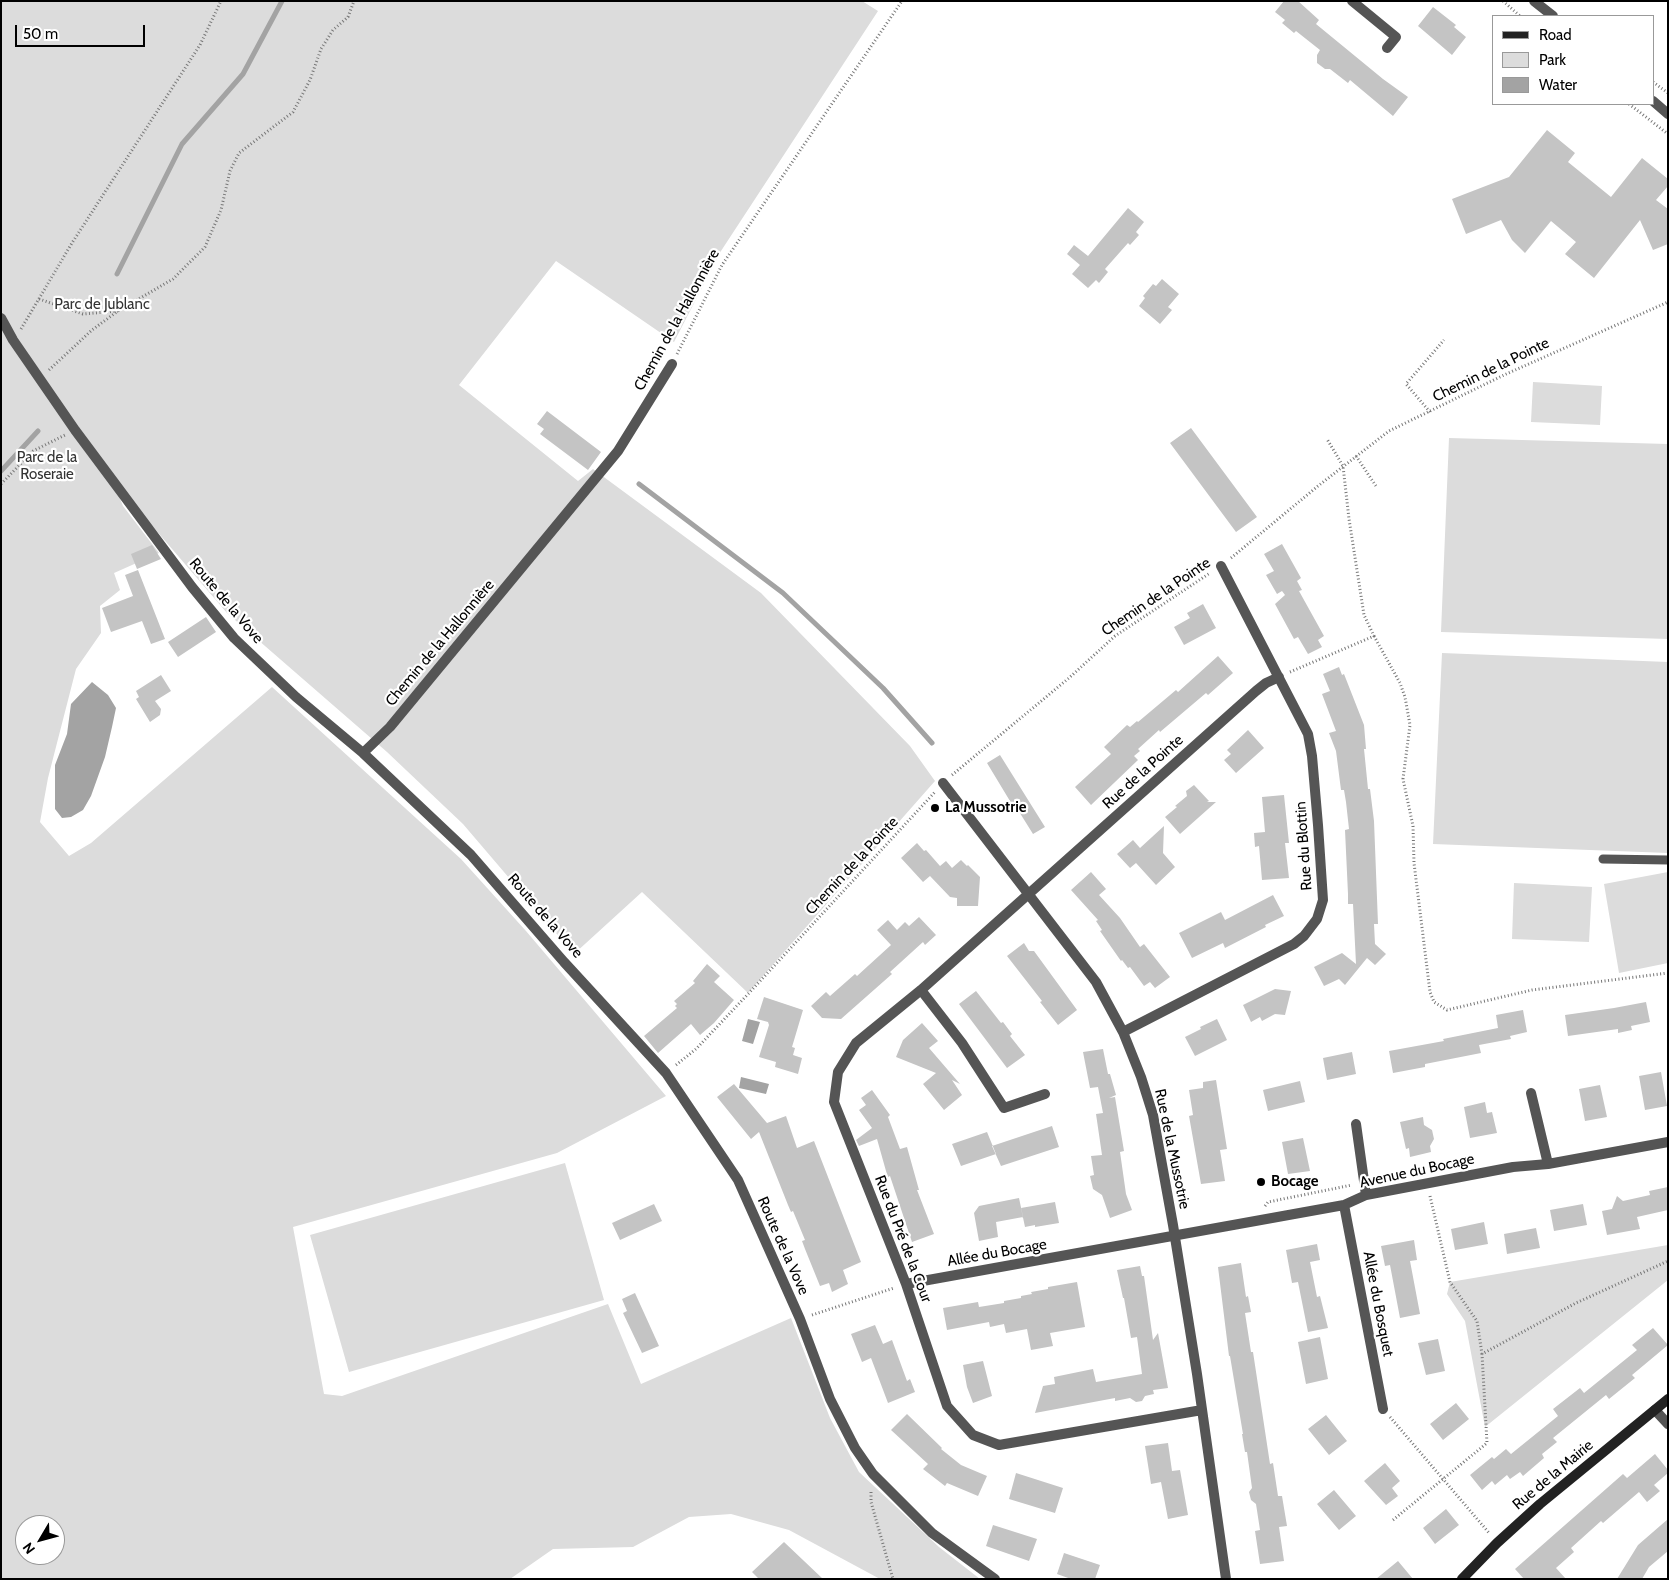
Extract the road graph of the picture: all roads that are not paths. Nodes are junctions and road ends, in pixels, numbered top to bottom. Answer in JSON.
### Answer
{"nodes":[{"id":1,"x":1352,"y":1,"type":"edge"},
{"id":2,"x":1534,"y":1,"type":"edge"},
{"id":3,"x":1552,"y":15,"type":"edge"},
{"id":4,"x":1387,"y":48,"type":"dead end"},
{"id":5,"x":1654,"y":102,"type":"edge"},
{"id":6,"x":1668,"y":114,"type":"edge"},
{"id":7,"x":1,"y":318,"type":"edge"},
{"id":8,"x":672,"y":364,"type":"road end"},
{"id":9,"x":1221,"y":566,"type":"road end"},
{"id":10,"x":1280,"y":677,"type":"junction"},
{"id":11,"x":363,"y":753,"type":"junction"},
{"id":12,"x":943,"y":783,"type":"road end"},
{"id":13,"x":1603,"y":859,"type":"dead end"},
{"id":14,"x":1668,"y":860,"type":"edge"},
{"id":15,"x":1029,"y":894,"type":"junction"},
{"id":16,"x":921,"y":990,"type":"junction"},
{"id":17,"x":1123,"y":1032,"type":"junction"},
{"id":18,"x":1531,"y":1093,"type":"dead end"},
{"id":19,"x":1045,"y":1094,"type":"dead end"},
{"id":20,"x":1356,"y":1124,"type":"dead end"},
{"id":21,"x":1668,"y":1142,"type":"edge"},
{"id":22,"x":1548,"y":1164,"type":"junction"},
{"id":23,"x":1366,"y":1195,"type":"junction"},
{"id":24,"x":1344,"y":1204,"type":"junction"},
{"id":25,"x":1174,"y":1236,"type":"junction"},
{"id":26,"x":906,"y":1284,"type":"junction"},
{"id":27,"x":1668,"y":1399,"type":"edge"},
{"id":28,"x":1383,"y":1409,"type":"road end"},
{"id":29,"x":1202,"y":1410,"type":"junction"},
{"id":30,"x":1655,"y":1410,"type":"junction"},
{"id":31,"x":1668,"y":1424,"type":"edge"},
{"id":32,"x":995,"y":1579,"type":"edge"},
{"id":33,"x":1226,"y":1579,"type":"edge"},
{"id":34,"x":1462,"y":1579,"type":"edge"}],
"edges":[{"from":1,"to":4,"type":"street"},
{"from":2,"to":3,"type":"street"},
{"from":5,"to":6,"type":"street"},
{"from":7,"to":11,"type":"street","name":"Route de la Vove"},
{"from":8,"to":11,"type":"street","name":"Chemin de la Hallonnière"},
{"from":9,"to":10,"type":"street","name":"Rue du Blottin"},
{"from":10,"to":15,"type":"street","name":"Rue de la Pointe"},
{"from":10,"to":17,"type":"street","name":"Rue du Blottin"},
{"from":11,"to":32,"type":"street","name":"Route de la Vove"},
{"from":12,"to":15,"type":"street","name":"Rue de la Mussotrie"},
{"from":13,"to":14,"type":"lane"},
{"from":15,"to":16,"type":"street","name":"Rue du Pré de la Cour"},
{"from":15,"to":17,"type":"street","name":"Rue de la Mussotrie"},
{"from":16,"to":19,"type":"street"},
{"from":16,"to":26,"type":"street","name":"Rue du Pré de la Cour"},
{"from":17,"to":25,"type":"street","name":"Rue de la Mussotrie"},
{"from":18,"to":22,"type":"street"},
{"from":20,"to":23,"type":"street"},
{"from":21,"to":22,"type":"street","name":"Avenue du Bocage"},
{"from":22,"to":23,"type":"street","name":"Avenue du Bocage"},
{"from":23,"to":24,"type":"street","name":"Avenue du Bocage"},
{"from":24,"to":25,"type":"street","name":"Avenue du Bocage"},
{"from":24,"to":28,"type":"street","name":"Allée du Bosquet"},
{"from":25,"to":26,"type":"street","name":"Allée du Bocage"},
{"from":25,"to":29,"type":"street","name":"Rue de la Mussotrie"},
{"from":26,"to":29,"type":"street","name":"Rue du Pré de la Cour"},
{"from":27,"to":30,"type":"street","name":"Rue de la Mairie"},
{"from":29,"to":33,"type":"street","name":"Rue de la Mussotrie"},
{"from":30,"to":31,"type":"street"},
{"from":30,"to":34,"type":"street","name":"Rue de la Mairie"}]}
